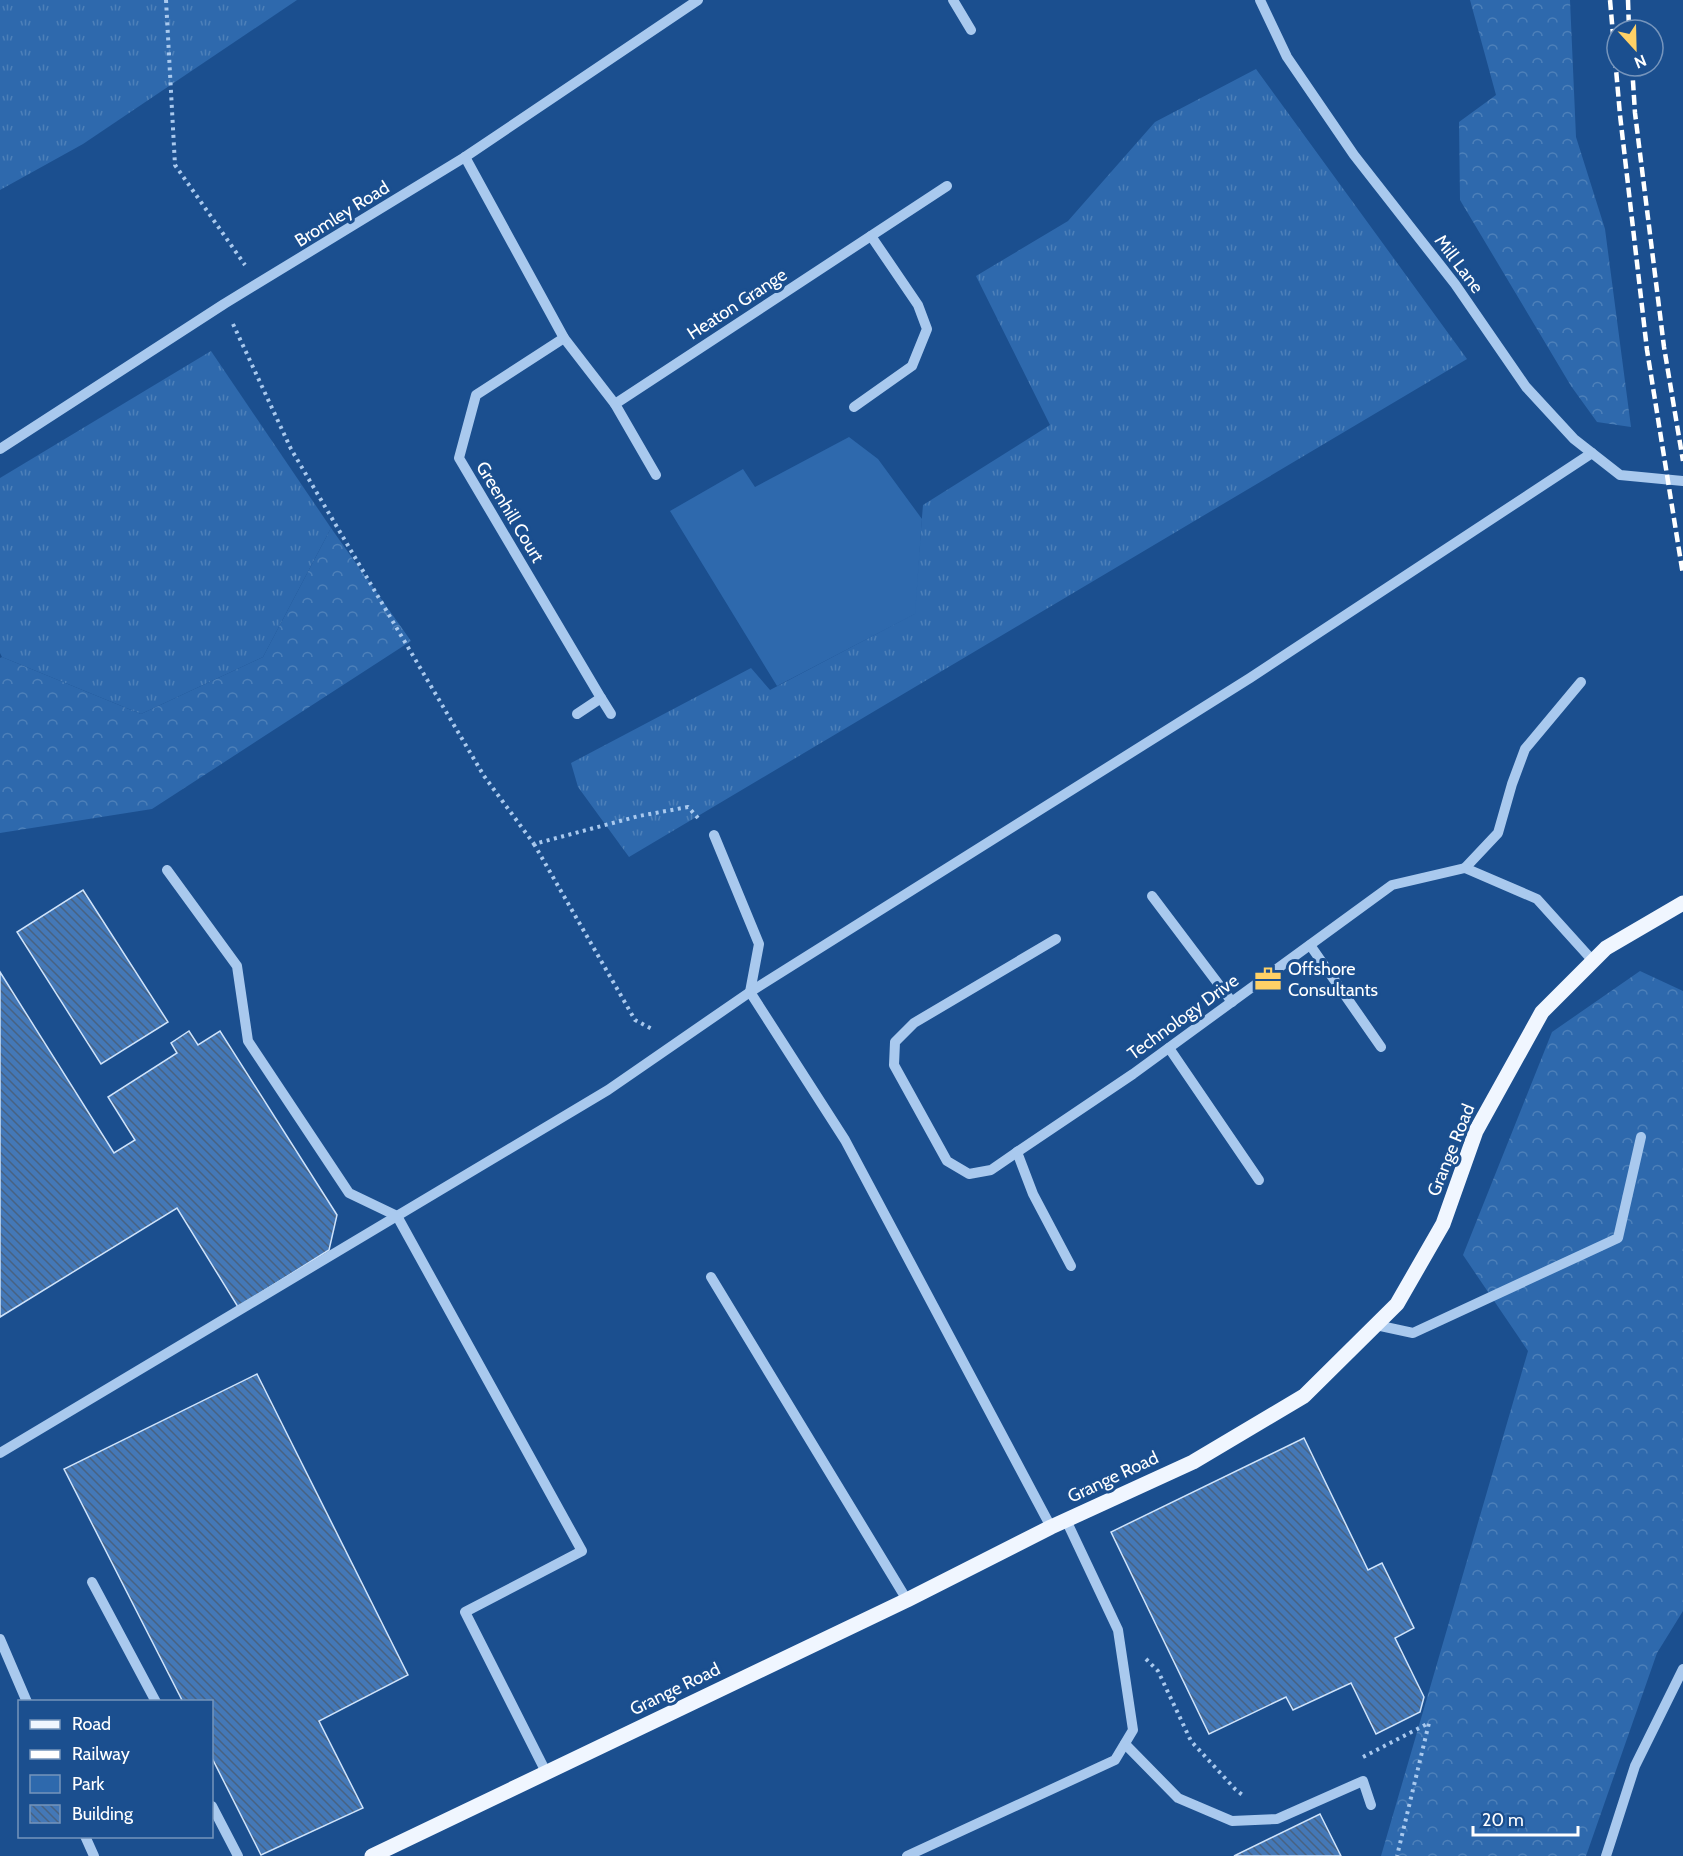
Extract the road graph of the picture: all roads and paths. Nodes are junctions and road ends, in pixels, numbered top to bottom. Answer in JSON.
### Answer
{"nodes":[{"id":1,"x":166,"y":0,"type":"edge"},
{"id":2,"x":698,"y":0,"type":"edge"},
{"id":3,"x":953,"y":0,"type":"edge"},
{"id":4,"x":1260,"y":0,"type":"edge"},
{"id":5,"x":971,"y":30,"type":"dead end"},
{"id":6,"x":465,"y":157,"type":"junction"},
{"id":7,"x":947,"y":186,"type":"dead end"},
{"id":8,"x":871,"y":236,"type":"junction"},
{"id":9,"x":258,"y":284,"type":"junction"},
{"id":10,"x":224,"y":304,"type":"junction"},
{"id":11,"x":564,"y":338,"type":"junction"},
{"id":12,"x":615,"y":404,"type":"junction"},
{"id":13,"x":854,"y":407,"type":"dead end"},
{"id":14,"x":0,"y":449,"type":"edge"},
{"id":15,"x":1592,"y":453,"type":"junction"},
{"id":16,"x":656,"y":475,"type":"dead end"},
{"id":17,"x":1683,"y":481,"type":"edge"},
{"id":18,"x":1581,"y":682,"type":"dead end"},
{"id":19,"x":601,"y":699,"type":"junction"},
{"id":20,"x":577,"y":714,"type":"dead end"},
{"id":21,"x":611,"y":714,"type":"dead end"},
{"id":22,"x":714,"y":835,"type":"joint"},
{"id":23,"x":534,"y":844,"type":"junction"},
{"id":24,"x":1465,"y":868,"type":"junction"},
{"id":25,"x":167,"y":870,"type":"dead end"},
{"id":26,"x":1152,"y":896,"type":"dead end"},
{"id":27,"x":1679,"y":907,"type":"edge"},
{"id":28,"x":1056,"y":939,"type":"dead end"},
{"id":29,"x":1310,"y":945,"type":"junction"},
{"id":30,"x":1593,"y":961,"type":"junction"},
{"id":31,"x":750,"y":992,"type":"junction"},
{"id":32,"x":1232,"y":1002,"type":"junction"},
{"id":33,"x":686,"y":1036,"type":"junction"},
{"id":34,"x":1381,"y":1047,"type":"dead end"},
{"id":35,"x":1169,"y":1048,"type":"junction"},
{"id":36,"x":1641,"y":1137,"type":"dead end"},
{"id":37,"x":1017,"y":1152,"type":"junction"},
{"id":38,"x":1259,"y":1180,"type":"dead end"},
{"id":39,"x":397,"y":1216,"type":"junction"},
{"id":40,"x":1071,"y":1266,"type":"dead end"},
{"id":41,"x":711,"y":1277,"type":"dead end"},
{"id":42,"x":1376,"y":1325,"type":"junction"},
{"id":43,"x":0,"y":1453,"type":"edge"},
{"id":44,"x":1066,"y":1520,"type":"junction"},
{"id":45,"x":1051,"y":1527,"type":"junction"},
{"id":46,"x":92,"y":1582,"type":"dead end"},
{"id":47,"x":907,"y":1600,"type":"junction"},
{"id":48,"x":1118,"y":1630,"type":"junction"},
{"id":49,"x":0,"y":1639,"type":"edge"},
{"id":50,"x":1683,"y":1669,"type":"edge"},
{"id":51,"x":27,"y":1700,"type":"edge"},
{"id":52,"x":155,"y":1700,"type":"edge"},
{"id":53,"x":1125,"y":1744,"type":"junction"},
{"id":54,"x":1356,"y":1761,"type":"dead end"},
{"id":55,"x":546,"y":1772,"type":"junction"},
{"id":56,"x":1253,"y":1802,"type":"dead end"},
{"id":57,"x":1371,"y":1805,"type":"dead end"},
{"id":58,"x":213,"y":1808,"type":"edge"},
{"id":59,"x":87,"y":1838,"type":"edge"},
{"id":60,"x":94,"y":1856,"type":"edge"},
{"id":61,"x":238,"y":1856,"type":"edge"},
{"id":62,"x":372,"y":1856,"type":"edge"},
{"id":63,"x":907,"y":1856,"type":"edge"},
{"id":64,"x":1397,"y":1856,"type":"edge"},
{"id":65,"x":1606,"y":1856,"type":"edge"}],
"edges":[{"from":1,"to":9,"type":"path"},
{"from":2,"to":6,"type":"street","name":"Bromley Road"},
{"from":3,"to":5,"type":"street"},
{"from":4,"to":15,"type":"street","name":"Mill Lane"},
{"from":6,"to":9,"type":"street","name":"Bromley Road"},
{"from":6,"to":11,"type":"street"},
{"from":7,"to":8,"type":"street","name":"Heaton Grange"},
{"from":8,"to":12,"type":"street","name":"Heaton Grange"},
{"from":8,"to":13,"type":"street"},
{"from":9,"to":10,"type":"street","name":"Bromley Road"},
{"from":10,"to":14,"type":"street","name":"Bromley Road"},
{"from":10,"to":23,"type":"path"},
{"from":11,"to":12,"type":"street"},
{"from":11,"to":19,"type":"street","name":"Greenhill Court"},
{"from":12,"to":16,"type":"street"},
{"from":15,"to":17,"type":"street","name":"Mill Lane"},
{"from":15,"to":31,"type":"street"},
{"from":18,"to":24,"type":"street"},
{"from":19,"to":20,"type":"street"},
{"from":19,"to":21,"type":"street","name":"Greenhill Court"},
{"from":22,"to":23,"type":"path"},
{"from":22,"to":31,"type":"street"},
{"from":23,"to":33,"type":"path"},
{"from":24,"to":29,"type":"street","name":"Technology Drive"},
{"from":24,"to":30,"type":"street"},
{"from":25,"to":39,"type":"street"},
{"from":26,"to":32,"type":"street"},
{"from":27,"to":30,"type":"main road","name":"Grange Road"},
{"from":28,"to":37,"type":"street","name":"Technology Drive"},
{"from":29,"to":32,"type":"street","name":"Technology Drive"},
{"from":29,"to":34,"type":"street"},
{"from":30,"to":42,"type":"main road","name":"Grange Road"},
{"from":31,"to":33,"type":"street"},
{"from":31,"to":45,"type":"street"},
{"from":32,"to":35,"type":"street","name":"Technology Drive"},
{"from":33,"to":39,"type":"street"},
{"from":35,"to":37,"type":"street","name":"Technology Drive"},
{"from":35,"to":38,"type":"street"},
{"from":36,"to":42,"type":"street"},
{"from":37,"to":40,"type":"street"},
{"from":39,"to":43,"type":"street"},
{"from":39,"to":55,"type":"street"},
{"from":41,"to":47,"type":"street"},
{"from":42,"to":44,"type":"main road","name":"Grange Road"},
{"from":44,"to":45,"type":"main road","name":"Grange Road"},
{"from":44,"to":48,"type":"street"},
{"from":45,"to":47,"type":"main road","name":"Grange Road"},
{"from":46,"to":52,"type":"street"},
{"from":47,"to":55,"type":"main road","name":"Grange Road"},
{"from":48,"to":53,"type":"street"},
{"from":48,"to":56,"type":"path"},
{"from":49,"to":51,"type":"street"},
{"from":50,"to":65,"type":"street"},
{"from":53,"to":57,"type":"street"},
{"from":53,"to":63,"type":"street"},
{"from":54,"to":64,"type":"path"},
{"from":55,"to":62,"type":"main road","name":"Grange Road"},
{"from":58,"to":61,"type":"street"},
{"from":59,"to":60,"type":"street"}]}
